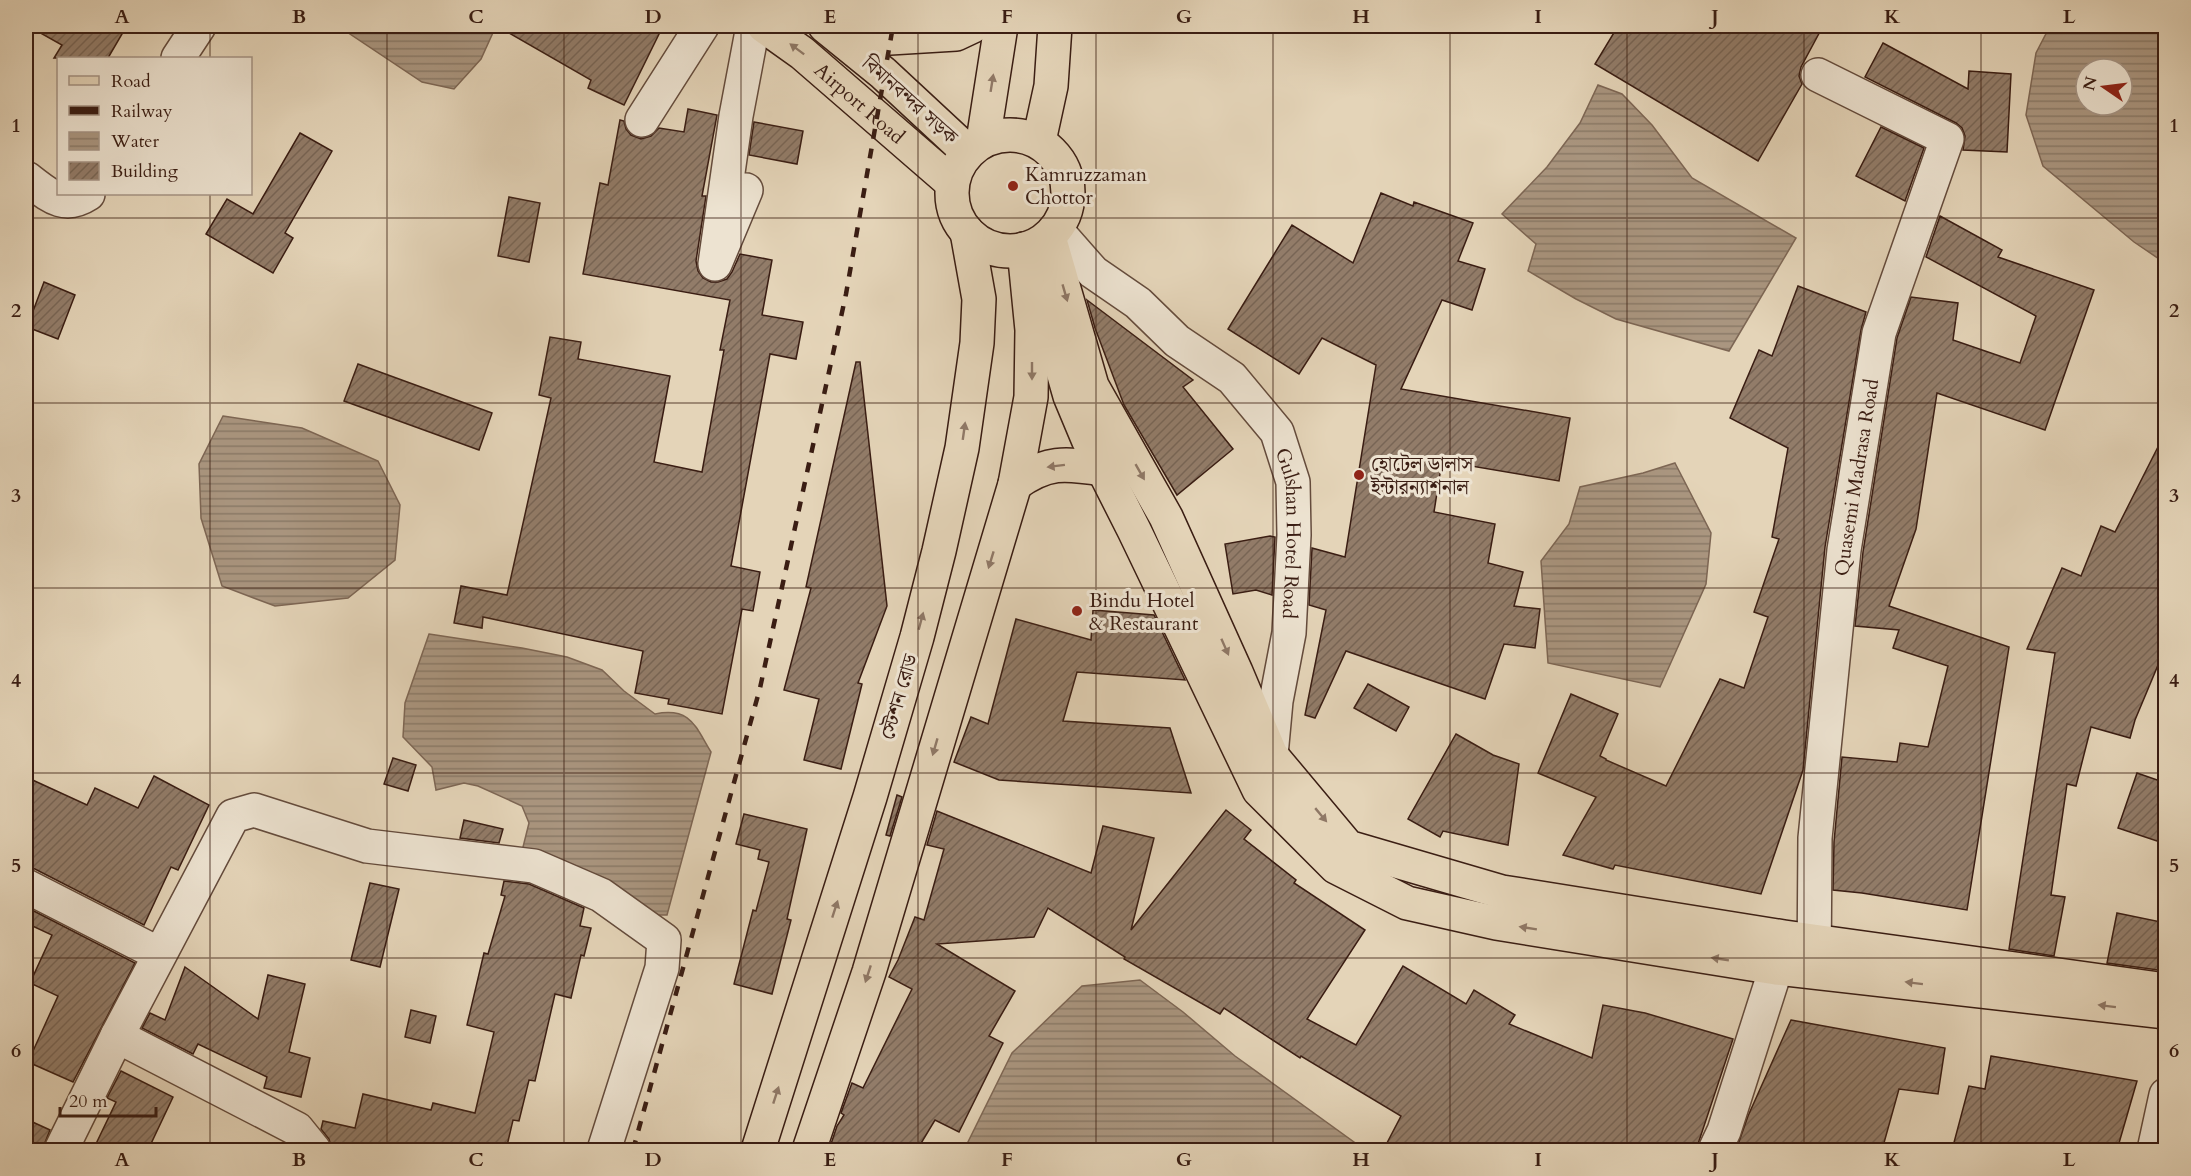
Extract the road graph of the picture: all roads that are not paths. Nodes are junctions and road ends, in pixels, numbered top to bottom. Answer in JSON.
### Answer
{"nodes":[{"id":1,"x":702,"y":26,"type":"edge"},
{"id":2,"x":753,"y":26,"type":"edge"},
{"id":3,"x":764,"y":26,"type":"edge"},
{"id":4,"x":826,"y":26,"type":"edge"},
{"id":5,"x":973,"y":26,"type":"edge"},
{"id":6,"x":1001,"y":26,"type":"edge"},
{"id":7,"x":1055,"y":26,"type":"edge"},
{"id":8,"x":1818,"y":75,"type":"dead end"},
{"id":9,"x":642,"y":120,"type":"dead end"},
{"id":10,"x":1039,"y":141,"type":"junction"},
{"id":11,"x":975,"y":147,"type":"junction"},
{"id":12,"x":26,"y":177,"type":"edge"},
{"id":13,"x":952,"y":183,"type":"junction"},
{"id":14,"x":746,"y":190,"type":"dead end"},
{"id":15,"x":86,"y":195,"type":"edge"},
{"id":16,"x":967,"y":231,"type":"junction"},
{"id":17,"x":1039,"y":241,"type":"junction"},
{"id":18,"x":1103,"y":469,"type":"junction"},
{"id":19,"x":1015,"y":484,"type":"junction"},
{"id":20,"x":1271,"y":755,"type":"junction"},
{"id":21,"x":1259,"y":790,"type":"junction"},
{"id":22,"x":26,"y":886,"type":"edge"},
{"id":23,"x":159,"y":954,"type":"junction"},
{"id":24,"x":1797,"y":954,"type":"junction"},
{"id":25,"x":2166,"y":990,"type":"edge"},
{"id":26,"x":2166,"y":1012,"type":"edge"},
{"id":27,"x":117,"y":1036,"type":"junction"},
{"id":28,"x":2166,"y":1095,"type":"edge"},
{"id":29,"x":61,"y":1150,"type":"edge"},
{"id":30,"x":314,"y":1150,"type":"edge"},
{"id":31,"x":604,"y":1150,"type":"edge"},
{"id":32,"x":758,"y":1150,"type":"edge"},
{"id":33,"x":809,"y":1150,"type":"edge"},
{"id":34,"x":1715,"y":1150,"type":"edge"},
{"id":35,"x":2154,"y":1150,"type":"edge"}],
"edges":[{"from":1,"to":9,"type":"street"},
{"from":2,"to":14,"type":"street"},
{"from":13,"to":3,"type":"main road","name":"Airport Road","one_way":true},
{"from":4,"to":5,"type":"main road"},
{"from":4,"to":11,"type":"main road","name":"বিমানবন্দর সড়ক"},
{"from":11,"to":6,"type":"main road","one_way":true},
{"from":7,"to":10,"type":"main road"},
{"from":8,"to":24,"type":"street","name":"Quasemi Madrasa Road"},
{"from":10,"to":11,"type":"main road"},
{"from":10,"to":17,"type":"main road"},
{"from":11,"to":13,"type":"main road"},
{"from":12,"to":15,"type":"street"},
{"from":13,"to":16,"type":"main road"},
{"from":16,"to":17,"type":"main road"},
{"from":32,"to":16,"type":"main road","name":"স্টেশন রোড","one_way":true},
{"from":17,"to":18,"type":"main road"},
{"from":17,"to":19,"type":"main road","one_way":true},
{"from":17,"to":20,"type":"main road","one_way":true},
{"from":17,"to":20,"type":"street","name":"Gulshan Hotel Road"},
{"from":18,"to":19,"type":"main road","one_way":true},
{"from":18,"to":21,"type":"main road"},
{"from":19,"to":33,"type":"main road","one_way":true},
{"from":20,"to":21,"type":"street","name":"Gulshan Hotel Road"},
{"from":20,"to":24,"type":"main road","one_way":true},
{"from":24,"to":21,"type":"main road","one_way":true},
{"from":22,"to":23,"type":"street"},
{"from":23,"to":27,"type":"street"},
{"from":23,"to":31,"type":"street"},
{"from":24,"to":25,"type":"main road"},
{"from":26,"to":24,"type":"main road","one_way":true},
{"from":24,"to":34,"type":"street"},
{"from":27,"to":29,"type":"street"},
{"from":27,"to":30,"type":"street"},
{"from":28,"to":35,"type":"street"}]}
